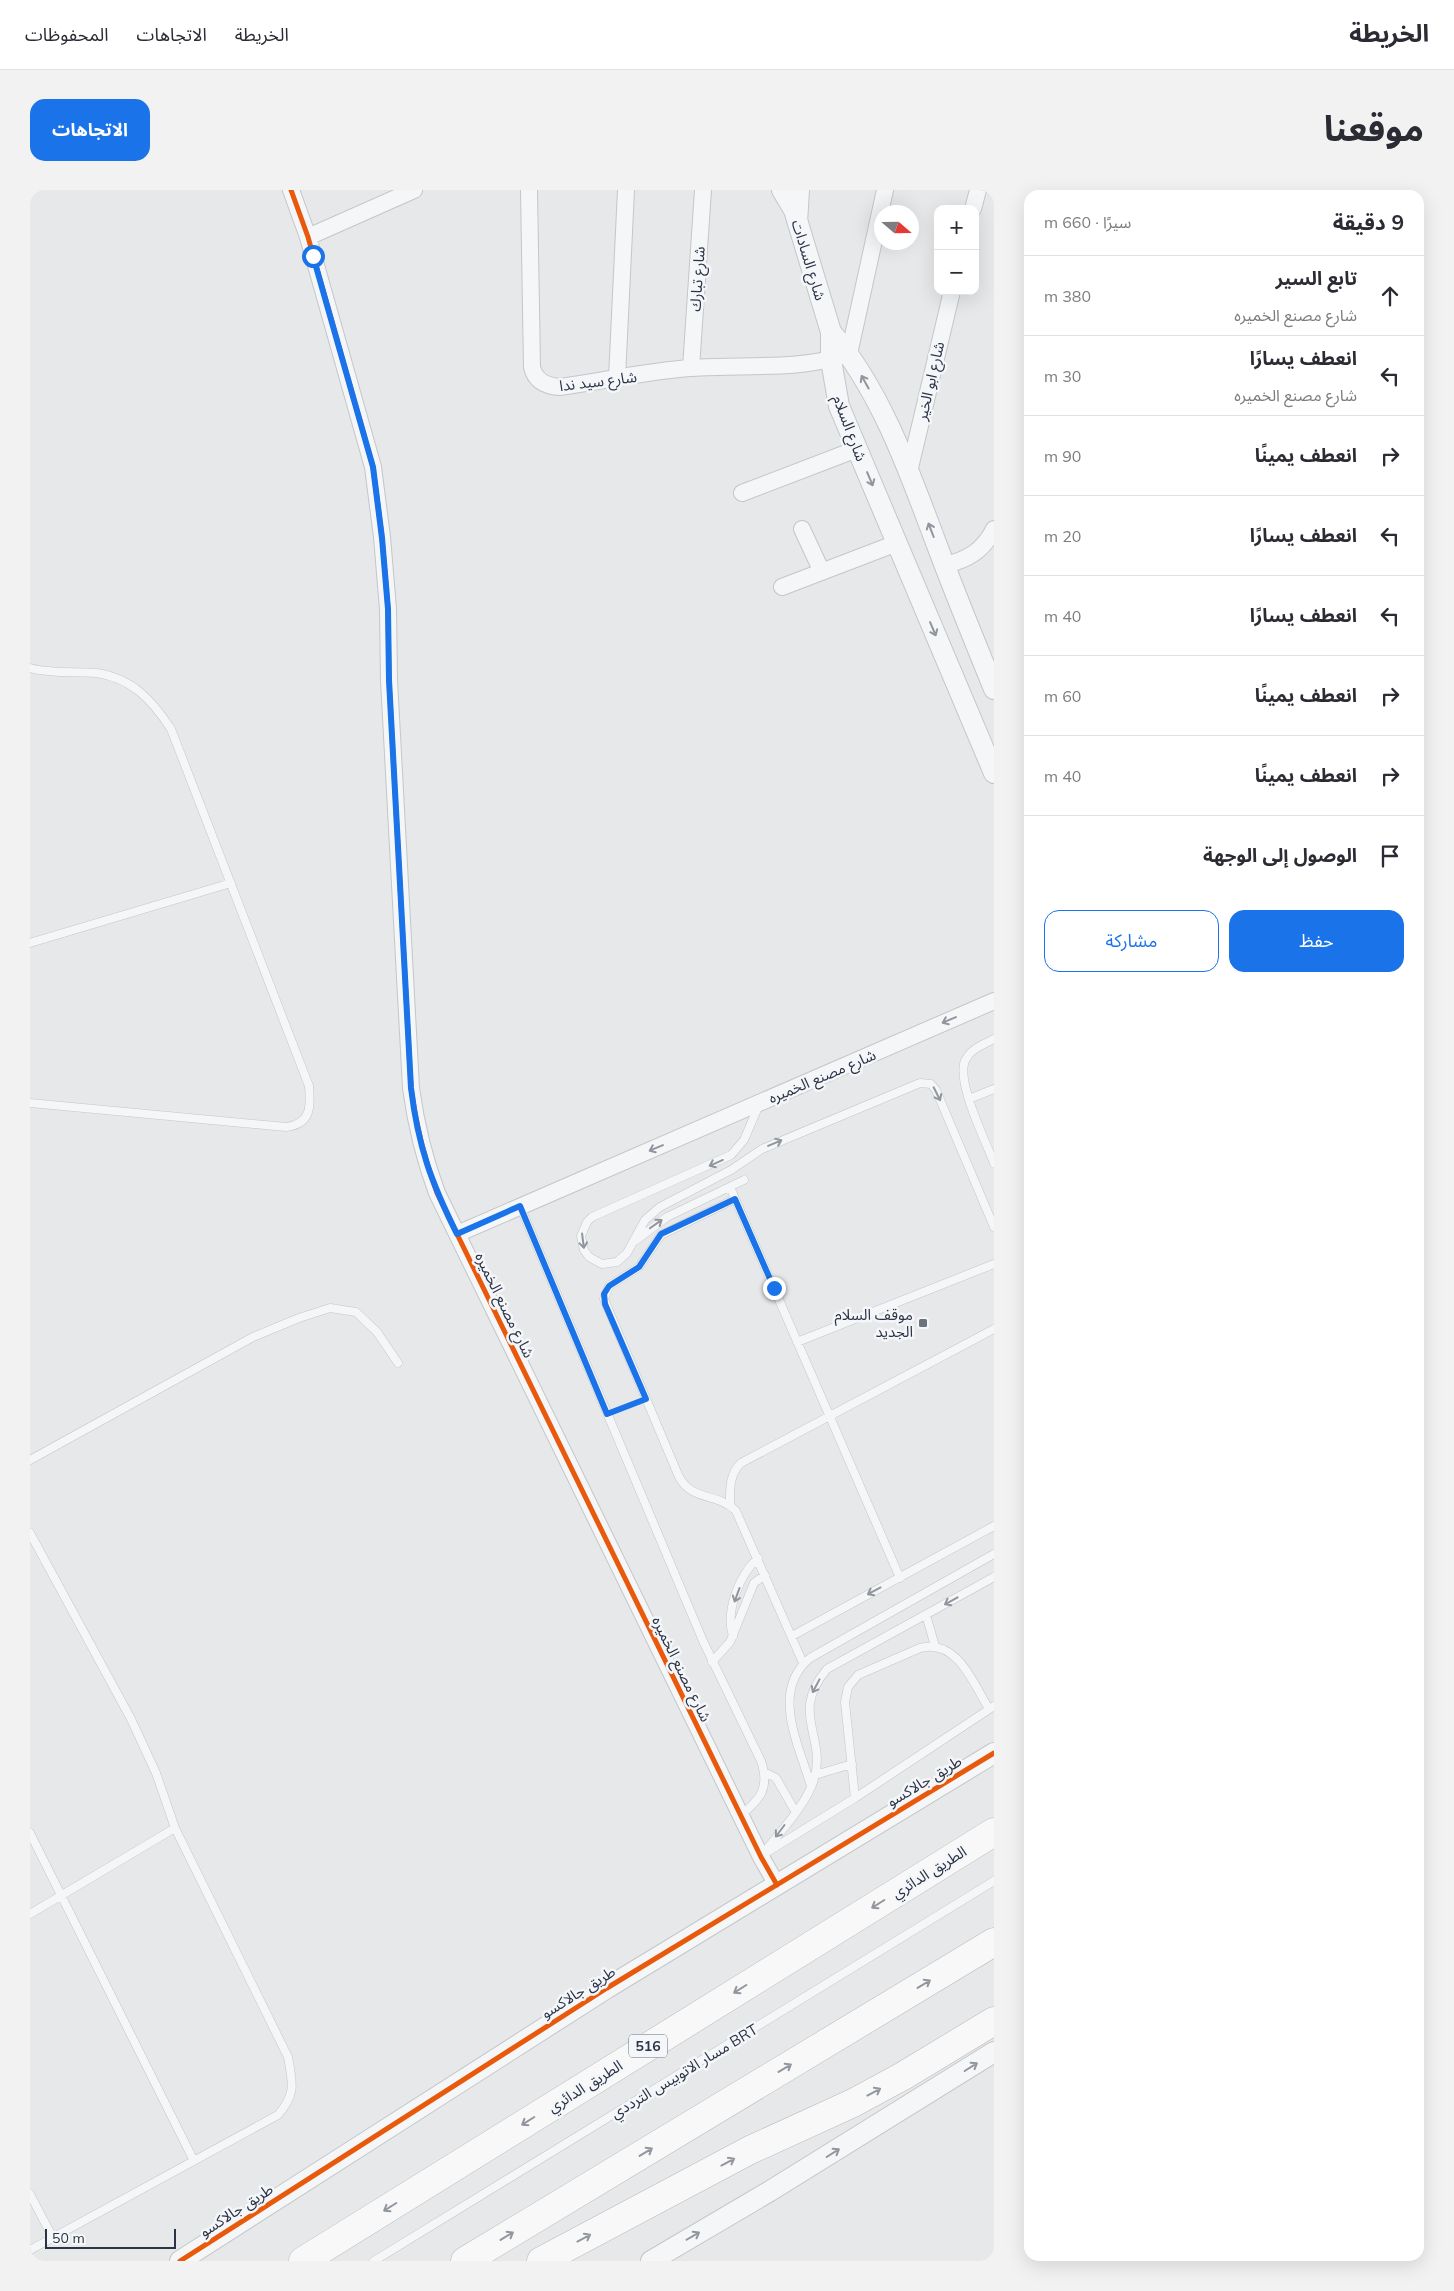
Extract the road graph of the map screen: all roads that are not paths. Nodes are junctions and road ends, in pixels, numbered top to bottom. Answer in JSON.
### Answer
{"nodes":[{"id":1,"x":291,"y":190,"type":"edge"},
{"id":2,"x":414,"y":190,"type":"edge"},
{"id":3,"x":529,"y":190,"type":"edge"},
{"id":4,"x":626,"y":190,"type":"edge"},
{"id":5,"x":703,"y":190,"type":"edge"},
{"id":6,"x":782,"y":190,"type":"edge"},
{"id":7,"x":801,"y":190,"type":"edge"},
{"id":8,"x":885,"y":190,"type":"edge"},
{"id":9,"x":978,"y":190,"type":"edge"},
{"id":10,"x":974,"y":205,"type":"edge"},
{"id":11,"x":799,"y":228,"type":"junction"},
{"id":12,"x":308,"y":237,"type":"junction"},
{"id":13,"x":951,"y":295,"type":"edge"},
{"id":14,"x":832,"y":332,"type":"joint"},
{"id":15,"x":840,"y":357,"type":"junction"},
{"id":16,"x":690,"y":368,"type":"junction"},
{"id":17,"x":617,"y":378,"type":"junction"},
{"id":18,"x":857,"y":449,"type":"junction"},
{"id":19,"x":909,"y":472,"type":"junction"},
{"id":20,"x":742,"y":493,"type":"dead end"},
{"id":21,"x":802,"y":529,"type":"dead end"},
{"id":22,"x":993,"y":536,"type":"edge"},
{"id":23,"x":897,"y":543,"type":"junction"},
{"id":24,"x":945,"y":565,"type":"junction"},
{"id":25,"x":822,"y":572,"type":"junction"},
{"id":26,"x":782,"y":588,"type":"dead end"},
{"id":27,"x":30,"y":668,"type":"edge"},
{"id":28,"x":994,"y":689,"type":"edge"},
{"id":29,"x":994,"y":773,"type":"edge"},
{"id":30,"x":230,"y":883,"type":"junction"},
{"id":31,"x":30,"y":943,"type":"edge"},
{"id":32,"x":994,"y":1001,"type":"edge"},
{"id":33,"x":994,"y":1039,"type":"edge"},
{"id":34,"x":994,"y":1089,"type":"edge"},
{"id":35,"x":969,"y":1099,"type":"junction"},
{"id":36,"x":760,"y":1102,"type":"junction"},
{"id":37,"x":30,"y":1103,"type":"edge"},
{"id":38,"x":994,"y":1163,"type":"edge"},
{"id":39,"x":744,"y":1180,"type":"dead end"},
{"id":40,"x":730,"y":1187,"type":"junction"},
{"id":41,"x":679,"y":1197,"type":"junction"},
{"id":42,"x":735,"y":1199,"type":"junction"},
{"id":43,"x":520,"y":1206,"type":"junction"},
{"id":44,"x":684,"y":1208,"type":"junction"},
{"id":45,"x":994,"y":1227,"type":"edge"},
{"id":46,"x":457,"y":1234,"type":"junction"},
{"id":47,"x":632,"y":1244,"type":"junction"},
{"id":48,"x":994,"y":1264,"type":"edge"},
{"id":49,"x":994,"y":1329,"type":"edge"},
{"id":50,"x":797,"y":1342,"type":"junction"},
{"id":51,"x":398,"y":1363,"type":"dead end"},
{"id":52,"x":830,"y":1417,"type":"junction"},
{"id":53,"x":30,"y":1460,"type":"edge"},
{"id":54,"x":730,"y":1506,"type":"junction"},
{"id":55,"x":994,"y":1526,"type":"edge"},
{"id":56,"x":30,"y":1533,"type":"edge"},
{"id":57,"x":994,"y":1554,"type":"edge"},
{"id":58,"x":758,"y":1558,"type":"junction"},
{"id":59,"x":765,"y":1576,"type":"junction"},
{"id":60,"x":994,"y":1577,"type":"edge"},
{"id":61,"x":900,"y":1578,"type":"junction"},
{"id":62,"x":926,"y":1615,"type":"junction"},
{"id":63,"x":733,"y":1636,"type":"junction"},
{"id":64,"x":792,"y":1636,"type":"junction"},
{"id":65,"x":935,"y":1646,"type":"junction"},
{"id":66,"x":712,"y":1662,"type":"junction"},
{"id":67,"x":804,"y":1663,"type":"junction"},
{"id":68,"x":991,"y":1708,"type":"edge"},
{"id":69,"x":994,"y":1753,"type":"edge"},
{"id":70,"x":852,"y":1764,"type":"junction"},
{"id":71,"x":764,"y":1772,"type":"junction"},
{"id":72,"x":815,"y":1775,"type":"junction"},
{"id":73,"x":811,"y":1786,"type":"junction"},
{"id":74,"x":855,"y":1798,"type":"junction"},
{"id":75,"x":795,"y":1811,"type":"junction"},
{"id":76,"x":740,"y":1816,"type":"junction"},
{"id":77,"x":175,"y":1828,"type":"junction"},
{"id":78,"x":994,"y":1832,"type":"edge"},
{"id":79,"x":30,"y":1833,"type":"edge"},
{"id":80,"x":761,"y":1857,"type":"junction"},
{"id":81,"x":994,"y":1882,"type":"edge"},
{"id":82,"x":777,"y":1885,"type":"junction"},
{"id":83,"x":61,"y":1895,"type":"junction"},
{"id":84,"x":30,"y":1914,"type":"edge"},
{"id":85,"x":994,"y":1942,"type":"edge"},
{"id":86,"x":994,"y":2021,"type":"edge"},
{"id":87,"x":994,"y":2052,"type":"edge"},
{"id":88,"x":194,"y":2161,"type":"junction"},
{"id":89,"x":30,"y":2194,"type":"edge"},
{"id":90,"x":53,"y":2238,"type":"junction"},
{"id":91,"x":30,"y":2250,"type":"edge"},
{"id":92,"x":180,"y":2261,"type":"edge"},
{"id":93,"x":303,"y":2261,"type":"edge"},
{"id":94,"x":374,"y":2261,"type":"edge"},
{"id":95,"x":465,"y":2261,"type":"edge"},
{"id":96,"x":541,"y":2261,"type":"edge"},
{"id":97,"x":651,"y":2261,"type":"edge"}],
"edges":[{"from":1,"to":12,"type":"street","name":"شارع مصنع الخميره"},
{"from":2,"to":12,"type":"street"},
{"from":3,"to":17,"type":"street","name":"شارع سيد ندا"},
{"from":4,"to":17,"type":"street"},
{"from":5,"to":16,"type":"street","name":"شارع تبارك"},
{"from":6,"to":11,"type":"street","name":"شارع السادات"},
{"from":7,"to":11,"type":"street"},
{"from":8,"to":15,"type":"street"},
{"from":9,"to":10,"type":"street"},
{"from":11,"to":14,"type":"street","name":"شارع السادات"},
{"from":12,"to":46,"type":"street","name":"شارع مصنع الخميره"},
{"from":13,"to":19,"type":"street","name":"شارع ابو الخير"},
{"from":14,"to":15,"type":"street","name":"شارع السلام"},
{"from":15,"to":16,"type":"street","name":"شارع سيد ندا"},
{"from":15,"to":18,"type":"street","name":"شارع السلام"},
{"from":19,"to":15,"type":"street","name":"شارع السلام","one_way":true},
{"from":16,"to":17,"type":"street","name":"شارع سيد ندا"},
{"from":18,"to":20,"type":"street"},
{"from":18,"to":23,"type":"street","name":"شارع السلام","one_way":true},
{"from":24,"to":19,"type":"street","name":"شارع السلام","one_way":true},
{"from":21,"to":25,"type":"street"},
{"from":22,"to":24,"type":"street"},
{"from":23,"to":25,"type":"street"},
{"from":23,"to":29,"type":"street","name":"شارع السلام","one_way":true},
{"from":24,"to":28,"type":"street","name":"شارع السلام"},
{"from":25,"to":26,"type":"street"},
{"from":27,"to":30,"type":"lane"},
{"from":30,"to":31,"type":"lane"},
{"from":30,"to":37,"type":"lane"},
{"from":32,"to":36,"type":"street","name":"شارع مصنع الخميره","one_way":true},
{"from":33,"to":35,"type":"lane"},
{"from":34,"to":35,"type":"lane"},
{"from":35,"to":38,"type":"lane"},
{"from":36,"to":43,"type":"street","name":"شارع مصنع الخميره","one_way":true},
{"from":36,"to":47,"type":"lane","one_way":true},
{"from":39,"to":40,"type":"lane"},
{"from":40,"to":42,"type":"lane"},
{"from":40,"to":44,"type":"lane"},
{"from":41,"to":44,"type":"lane"},
{"from":41,"to":45,"type":"lane","one_way":true},
{"from":41,"to":47,"type":"lane"},
{"from":42,"to":50,"type":"lane"},
{"from":42,"to":54,"type":"lane"},
{"from":43,"to":46,"type":"street","name":"شارع مصنع الخميره"},
{"from":43,"to":66,"type":"lane"},
{"from":47,"to":44,"type":"lane","one_way":true},
{"from":46,"to":76,"type":"street","name":"شارع مصنع الخميره"},
{"from":48,"to":50,"type":"lane"},
{"from":49,"to":52,"type":"lane"},
{"from":50,"to":52,"type":"lane"},
{"from":51,"to":53,"type":"lane"},
{"from":52,"to":54,"type":"lane"},
{"from":52,"to":61,"type":"lane"},
{"from":54,"to":58,"type":"lane"},
{"from":55,"to":61,"type":"lane"},
{"from":56,"to":77,"type":"lane"},
{"from":57,"to":67,"type":"lane"},
{"from":58,"to":59,"type":"lane"},
{"from":58,"to":63,"type":"lane","one_way":true},
{"from":59,"to":63,"type":"lane"},
{"from":59,"to":64,"type":"lane"},
{"from":60,"to":62,"type":"lane","one_way":true},
{"from":61,"to":64,"type":"lane","one_way":true},
{"from":62,"to":65,"type":"lane"},
{"from":62,"to":72,"type":"lane","one_way":true},
{"from":63,"to":66,"type":"lane"},
{"from":64,"to":67,"type":"lane"},
{"from":65,"to":68,"type":"lane"},
{"from":65,"to":70,"type":"lane"},
{"from":66,"to":71,"type":"lane"},
{"from":67,"to":73,"type":"lane"},
{"from":68,"to":74,"type":"lane"},
{"from":69,"to":82,"type":"street","name":"طريق جالاكسو"},
{"from":70,"to":72,"type":"lane"},
{"from":70,"to":74,"type":"lane"},
{"from":71,"to":75,"type":"lane"},
{"from":71,"to":76,"type":"lane"},
{"from":72,"to":73,"type":"lane"},
{"from":73,"to":75,"type":"lane"},
{"from":74,"to":80,"type":"lane"},
{"from":75,"to":80,"type":"lane","one_way":true},
{"from":76,"to":80,"type":"street","name":"شارع مصنع الخميره"},
{"from":77,"to":83,"type":"lane"},
{"from":77,"to":88,"type":"lane"},
{"from":78,"to":93,"type":"highway","name":"الطريق الدائري","number":"516","one_way":true},
{"from":79,"to":83,"type":"lane"},
{"from":80,"to":82,"type":"street","name":"شارع مصنع الخميره"},
{"from":81,"to":94,"type":"lane","name":"مسار الاتوبيس الترددي BRT"},
{"from":82,"to":92,"type":"street","name":"طريق جالاكسو"},
{"from":83,"to":84,"type":"lane"},
{"from":83,"to":88,"type":"lane"},
{"from":95,"to":85,"type":"highway","one_way":true},
{"from":96,"to":86,"type":"highway","one_way":true},
{"from":97,"to":87,"type":"street","one_way":true},
{"from":88,"to":90,"type":"lane"},
{"from":89,"to":90,"type":"lane"},
{"from":90,"to":91,"type":"lane"}]}
